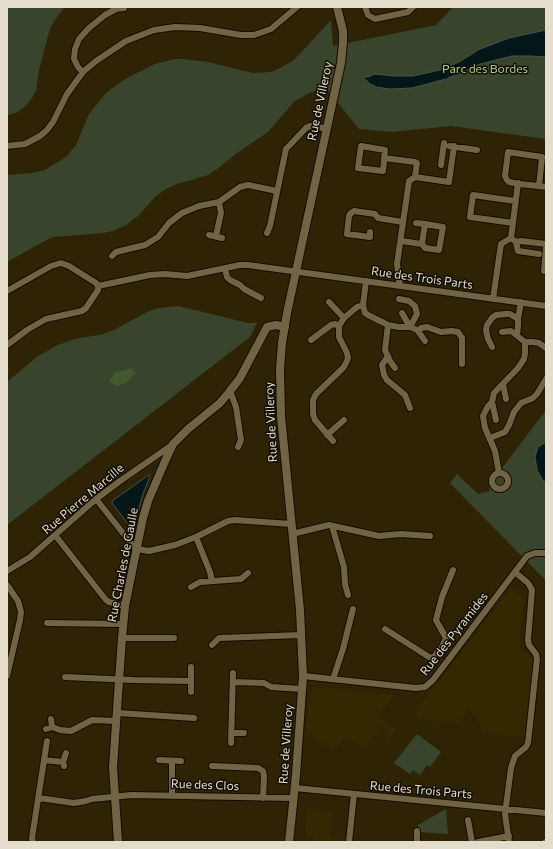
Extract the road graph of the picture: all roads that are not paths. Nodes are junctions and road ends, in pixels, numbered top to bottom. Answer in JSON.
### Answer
{"nodes":[{"id":1,"x":297,"y":7,"type":"edge"},
{"id":2,"x":337,"y":7,"type":"edge"},
{"id":3,"x":365,"y":7,"type":"edge"},
{"id":4,"x":413,"y":7,"type":"edge"},
{"id":5,"x":124,"y":8,"type":"edge"},
{"id":6,"x":83,"y":72,"type":"junction"},
{"id":7,"x":327,"y":129,"type":"junction"},
{"id":8,"x":449,"y":145,"type":"junction"},
{"id":9,"x":7,"y":146,"type":"edge"},
{"id":10,"x":477,"y":150,"type":"dead end"},
{"id":11,"x":443,"y":154,"type":"junction"},
{"id":12,"x":453,"y":155,"type":"junction"},
{"id":13,"x":384,"y":158,"type":"junction"},
{"id":14,"x":441,"y":165,"type":"dead end"},
{"id":15,"x":415,"y":177,"type":"junction"},
{"id":16,"x":518,"y":183,"type":"junction"},
{"id":17,"x":539,"y":186,"type":"junction"},
{"id":18,"x":546,"y":187,"type":"edge"},
{"id":19,"x":277,"y":191,"type":"junction"},
{"id":20,"x":515,"y":201,"type":"junction"},
{"id":21,"x":219,"y":202,"type":"junction"},
{"id":22,"x":403,"y":222,"type":"junction"},
{"id":23,"x":416,"y":223,"type":"dead end"},
{"id":24,"x":512,"y":223,"type":"junction"},
{"id":25,"x":425,"y":224,"type":"junction"},
{"id":26,"x":370,"y":232,"type":"dead end"},
{"id":27,"x":267,"y":233,"type":"dead end"},
{"id":28,"x":216,"y":236,"type":"dead end"},
{"id":29,"x":401,"y":240,"type":"junction"},
{"id":30,"x":513,"y":240,"type":"junction"},
{"id":31,"x":422,"y":244,"type":"junction"},
{"id":32,"x":546,"y":244,"type":"edge"},
{"id":33,"x":546,"y":248,"type":"edge"},
{"id":34,"x":539,"y":254,"type":"dead end"},
{"id":35,"x":112,"y":256,"type":"dead end"},
{"id":36,"x":225,"y":268,"type":"junction"},
{"id":37,"x":296,"y":271,"type":"junction"},
{"id":38,"x":546,"y":271,"type":"edge"},
{"id":39,"x":366,"y":282,"type":"junction"},
{"id":40,"x":98,"y":286,"type":"junction"},
{"id":41,"x":400,"y":286,"type":"junction"},
{"id":42,"x":7,"y":291,"type":"edge"},
{"id":43,"x":261,"y":298,"type":"dead end"},
{"id":44,"x":399,"y":299,"type":"dead end"},
{"id":45,"x":493,"y":299,"type":"junction"},
{"id":46,"x":329,"y":302,"type":"dead end"},
{"id":47,"x":522,"y":302,"type":"junction"},
{"id":48,"x":363,"y":305,"type":"junction"},
{"id":49,"x":546,"y":306,"type":"edge"},
{"id":50,"x":402,"y":313,"type":"dead end"},
{"id":51,"x":344,"y":318,"type":"junction"},
{"id":52,"x":518,"y":319,"type":"junction"},
{"id":53,"x":388,"y":325,"type":"junction"},
{"id":54,"x":339,"y":326,"type":"junction"},
{"id":55,"x":284,"y":327,"type":"junction"},
{"id":56,"x":410,"y":327,"type":"junction"},
{"id":57,"x":418,"y":331,"type":"junction"},
{"id":58,"x":502,"y":332,"type":"dead end"},
{"id":59,"x":517,"y":335,"type":"junction"},
{"id":60,"x":311,"y":340,"type":"dead end"},
{"id":61,"x":425,"y":341,"type":"dead end"},
{"id":62,"x":525,"y":342,"type":"junction"},
{"id":63,"x":7,"y":345,"type":"edge"},
{"id":64,"x":545,"y":345,"type":"edge"},
{"id":65,"x":492,"y":347,"type":"dead end"},
{"id":66,"x":388,"y":356,"type":"junction"},
{"id":67,"x":462,"y":364,"type":"dead end"},
{"id":68,"x":396,"y":368,"type":"dead end"},
{"id":69,"x":546,"y":379,"type":"edge"},
{"id":70,"x":503,"y":384,"type":"junction"},
{"id":71,"x":230,"y":391,"type":"junction"},
{"id":72,"x":506,"y":399,"type":"dead end"},
{"id":73,"x":492,"y":402,"type":"junction"},
{"id":74,"x":410,"y":408,"type":"dead end"},
{"id":75,"x":344,"y":420,"type":"dead end"},
{"id":76,"x":496,"y":420,"type":"dead end"},
{"id":77,"x":327,"y":435,"type":"junction"},
{"id":78,"x":490,"y":438,"type":"junction"},
{"id":79,"x":332,"y":441,"type":"dead end"},
{"id":80,"x":173,"y":444,"type":"junction"},
{"id":81,"x":238,"y":448,"type":"dead end"},
{"id":82,"x":499,"y":473,"type":"dead end"},
{"id":83,"x":96,"y":499,"type":"junction"},
{"id":84,"x":291,"y":524,"type":"junction"},
{"id":85,"x":332,"y":526,"type":"junction"},
{"id":86,"x":292,"y":534,"type":"junction"},
{"id":87,"x":55,"y":535,"type":"junction"},
{"id":88,"x":430,"y":536,"type":"dead end"},
{"id":89,"x":196,"y":537,"type":"junction"},
{"id":90,"x":137,"y":548,"type":"junction"},
{"id":91,"x":546,"y":554,"type":"edge"},
{"id":92,"x":453,"y":570,"type":"dead end"},
{"id":93,"x":7,"y":571,"type":"edge"},
{"id":94,"x":248,"y":573,"type":"dead end"},
{"id":95,"x":516,"y":573,"type":"junction"},
{"id":96,"x":212,"y":581,"type":"junction"},
{"id":97,"x":7,"y":585,"type":"edge"},
{"id":98,"x":191,"y":587,"type":"dead end"},
{"id":99,"x":348,"y":596,"type":"dead end"},
{"id":100,"x":125,"y":606,"type":"junction"},
{"id":101,"x":353,"y":609,"type":"dead end"},
{"id":102,"x":48,"y":623,"type":"dead end"},
{"id":103,"x":123,"y":624,"type":"junction"},
{"id":104,"x":384,"y":629,"type":"dead end"},
{"id":105,"x":301,"y":635,"type":"junction"},
{"id":106,"x":170,"y":637,"type":"dead end"},
{"id":107,"x":122,"y":638,"type":"junction"},
{"id":108,"x":212,"y":645,"type":"dead end"},
{"id":109,"x":442,"y":647,"type":"junction"},
{"id":110,"x":452,"y":656,"type":"junction"},
{"id":111,"x":191,"y":667,"type":"dead end"},
{"id":112,"x":233,"y":673,"type":"dead end"},
{"id":113,"x":7,"y":676,"type":"edge"},
{"id":114,"x":303,"y":676,"type":"junction"},
{"id":115,"x":65,"y":677,"type":"dead end"},
{"id":116,"x":119,"y":679,"type":"junction"},
{"id":117,"x":333,"y":680,"type":"junction"},
{"id":118,"x":190,"y":681,"type":"junction"},
{"id":119,"x":233,"y":682,"type":"junction"},
{"id":120,"x":302,"y":688,"type":"junction"},
{"id":121,"x":191,"y":692,"type":"dead end"},
{"id":122,"x":117,"y":717,"type":"junction"},
{"id":123,"x":194,"y":718,"type":"dead end"},
{"id":124,"x":51,"y":719,"type":"dead end"},
{"id":125,"x":231,"y":733,"type":"junction"},
{"id":126,"x":244,"y":733,"type":"dead end"},
{"id":127,"x":46,"y":741,"type":"dead end"},
{"id":128,"x":231,"y":743,"type":"dead end"},
{"id":129,"x":66,"y":753,"type":"dead end"},
{"id":130,"x":44,"y":760,"type":"junction"},
{"id":131,"x":159,"y":760,"type":"dead end"},
{"id":132,"x":181,"y":761,"type":"dead end"},
{"id":133,"x":172,"y":762,"type":"junction"},
{"id":134,"x":212,"y":766,"type":"dead end"},
{"id":135,"x":295,"y":788,"type":"junction"},
{"id":136,"x":354,"y":794,"type":"junction"},
{"id":137,"x":172,"y":795,"type":"junction"},
{"id":138,"x":116,"y":796,"type":"junction"},
{"id":139,"x":39,"y":798,"type":"junction"},
{"id":140,"x":263,"y":798,"type":"junction"},
{"id":141,"x":293,"y":798,"type":"junction"},
{"id":142,"x":506,"y":809,"type":"junction"},
{"id":143,"x":546,"y":813,"type":"edge"},
{"id":144,"x":468,"y":820,"type":"dead end"},
{"id":145,"x":417,"y":831,"type":"dead end"},
{"id":146,"x":509,"y":839,"type":"edge"},
{"id":147,"x":33,"y":842,"type":"edge"},
{"id":148,"x":118,"y":842,"type":"edge"},
{"id":149,"x":290,"y":842,"type":"edge"},
{"id":150,"x":349,"y":842,"type":"edge"},
{"id":151,"x":417,"y":842,"type":"edge"},
{"id":152,"x":472,"y":842,"type":"edge"},
{"id":153,"x":478,"y":842,"type":"edge"}],
"edges":[{"from":1,"to":6,"type":"street"},
{"from":2,"to":7,"type":"street","name":"Rue de Villeroy"},
{"from":3,"to":4,"type":"street"},
{"from":5,"to":6,"type":"street"},
{"from":6,"to":9,"type":"street"},
{"from":7,"to":19,"type":"street"},
{"from":7,"to":37,"type":"street","name":"Rue de Villeroy"},
{"from":8,"to":10,"type":"street"},
{"from":8,"to":11,"type":"street"},
{"from":8,"to":12,"type":"street"},
{"from":11,"to":12,"type":"street"},
{"from":11,"to":14,"type":"street"},
{"from":12,"to":15,"type":"street"},
{"from":13,"to":13,"type":"street"},
{"from":13,"to":15,"type":"street"},
{"from":15,"to":22,"type":"street"},
{"from":16,"to":17,"type":"street"},
{"from":16,"to":17,"type":"street"},
{"from":16,"to":20,"type":"street"},
{"from":17,"to":18,"type":"street"},
{"from":19,"to":21,"type":"street"},
{"from":19,"to":27,"type":"street"},
{"from":20,"to":24,"type":"street"},
{"from":20,"to":24,"type":"street"},
{"from":21,"to":28,"type":"street"},
{"from":21,"to":35,"type":"street"},
{"from":22,"to":26,"type":"street"},
{"from":22,"to":29,"type":"street"},
{"from":23,"to":25,"type":"street"},
{"from":24,"to":30,"type":"street"},
{"from":25,"to":31,"type":"street"},
{"from":25,"to":31,"type":"street"},
{"from":29,"to":31,"type":"street"},
{"from":29,"to":41,"type":"street"},
{"from":30,"to":32,"type":"street"},
{"from":30,"to":34,"type":"street"},
{"from":30,"to":45,"type":"street"},
{"from":33,"to":38,"type":"street"},
{"from":36,"to":37,"type":"street","name":"Rue des Trois Parts"},
{"from":36,"to":40,"type":"street","name":"Rue des Trois Parts"},
{"from":36,"to":43,"type":"street"},
{"from":37,"to":39,"type":"street","name":"Rue des Trois Parts"},
{"from":37,"to":55,"type":"street","name":"Rue de Villeroy"},
{"from":39,"to":41,"type":"street","name":"Rue des Trois Parts"},
{"from":39,"to":48,"type":"street"},
{"from":40,"to":42,"type":"street"},
{"from":40,"to":63,"type":"street"},
{"from":41,"to":45,"type":"street","name":"Rue des Trois Parts"},
{"from":44,"to":56,"type":"street"},
{"from":45,"to":47,"type":"street","name":"Rue des Trois Parts"},
{"from":46,"to":51,"type":"street"},
{"from":47,"to":49,"type":"street","name":"Rue des Trois Parts"},
{"from":47,"to":52,"type":"street"},
{"from":48,"to":51,"type":"street"},
{"from":48,"to":53,"type":"street"},
{"from":50,"to":56,"type":"street"},
{"from":51,"to":54,"type":"street"},
{"from":52,"to":59,"type":"street"},
{"from":52,"to":65,"type":"street"},
{"from":53,"to":56,"type":"street"},
{"from":53,"to":66,"type":"street"},
{"from":54,"to":60,"type":"street"},
{"from":54,"to":77,"type":"street"},
{"from":55,"to":71,"type":"street","name":"Rue Charles de Gaulle"},
{"from":55,"to":84,"type":"street","name":"Rue de Villeroy"},
{"from":56,"to":57,"type":"street"},
{"from":57,"to":61,"type":"street"},
{"from":57,"to":67,"type":"street"},
{"from":58,"to":59,"type":"street"},
{"from":59,"to":62,"type":"street"},
{"from":62,"to":64,"type":"street"},
{"from":62,"to":70,"type":"street"},
{"from":66,"to":68,"type":"street"},
{"from":66,"to":74,"type":"street"},
{"from":69,"to":78,"type":"street"},
{"from":70,"to":72,"type":"street"},
{"from":70,"to":73,"type":"street"},
{"from":71,"to":80,"type":"street","name":"Rue Charles de Gaulle"},
{"from":71,"to":81,"type":"street"},
{"from":73,"to":76,"type":"street"},
{"from":73,"to":78,"type":"street"},
{"from":75,"to":77,"type":"street"},
{"from":77,"to":79,"type":"street"},
{"from":78,"to":82,"type":"street"},
{"from":80,"to":83,"type":"street","name":"Rue Pierre Marcille"},
{"from":80,"to":90,"type":"street","name":"Rue Charles de Gaulle"},
{"from":83,"to":87,"type":"street","name":"Rue Pierre Marcille"},
{"from":83,"to":90,"type":"street"},
{"from":84,"to":86,"type":"street","name":"Rue de Villeroy"},
{"from":84,"to":89,"type":"street"},
{"from":85,"to":86,"type":"street"},
{"from":85,"to":88,"type":"street"},
{"from":85,"to":99,"type":"street"},
{"from":86,"to":105,"type":"street","name":"Rue de Villeroy"},
{"from":87,"to":93,"type":"street","name":"Rue Pierre Marcille"},
{"from":87,"to":100,"type":"street"},
{"from":89,"to":90,"type":"street"},
{"from":89,"to":96,"type":"street"},
{"from":90,"to":100,"type":"street","name":"Rue Charles de Gaulle"},
{"from":91,"to":95,"type":"street","name":"Rue des Pyramides"},
{"from":92,"to":109,"type":"street"},
{"from":94,"to":96,"type":"street"},
{"from":95,"to":110,"type":"street","name":"Rue des Pyramides"},
{"from":95,"to":142,"type":"street"},
{"from":96,"to":98,"type":"street"},
{"from":97,"to":113,"type":"street"},
{"from":100,"to":103,"type":"street","name":"Rue Charles de Gaulle"},
{"from":101,"to":117,"type":"street"},
{"from":102,"to":103,"type":"street"},
{"from":103,"to":107,"type":"street","name":"Rue Charles de Gaulle"},
{"from":104,"to":109,"type":"street"},
{"from":105,"to":108,"type":"street"},
{"from":105,"to":114,"type":"street","name":"Rue de Villeroy"},
{"from":106,"to":107,"type":"street"},
{"from":107,"to":116,"type":"street","name":"Rue Charles de Gaulle"},
{"from":109,"to":110,"type":"street"},
{"from":110,"to":117,"type":"street","name":"Rue des Pyramides"},
{"from":111,"to":118,"type":"street"},
{"from":112,"to":119,"type":"street"},
{"from":114,"to":117,"type":"street","name":"Rue des Pyramides"},
{"from":114,"to":120,"type":"street","name":"Rue de Villeroy"},
{"from":115,"to":116,"type":"street"},
{"from":116,"to":118,"type":"street"},
{"from":116,"to":122,"type":"street","name":"Rue Charles de Gaulle"},
{"from":118,"to":121,"type":"street"},
{"from":119,"to":120,"type":"street"},
{"from":119,"to":125,"type":"street"},
{"from":120,"to":135,"type":"street","name":"Rue de Villeroy"},
{"from":122,"to":123,"type":"street"},
{"from":122,"to":124,"type":"street"},
{"from":122,"to":138,"type":"street","name":"Rue Charles de Gaulle"},
{"from":125,"to":126,"type":"street"},
{"from":125,"to":128,"type":"street"},
{"from":127,"to":130,"type":"street"},
{"from":129,"to":130,"type":"street"},
{"from":130,"to":139,"type":"street"},
{"from":131,"to":133,"type":"street"},
{"from":132,"to":133,"type":"street"},
{"from":133,"to":137,"type":"street"},
{"from":134,"to":140,"type":"street"},
{"from":135,"to":136,"type":"street","name":"Rue des Trois Parts"},
{"from":135,"to":141,"type":"street","name":"Rue de Villeroy"},
{"from":136,"to":142,"type":"street","name":"Rue des Trois Parts"},
{"from":136,"to":150,"type":"street"},
{"from":137,"to":138,"type":"street","name":"Rue des Clos"},
{"from":137,"to":140,"type":"street","name":"Rue des Clos"},
{"from":138,"to":139,"type":"street","name":"Rue des Clos"},
{"from":138,"to":148,"type":"street","name":"Rue Charles de Gaulle"},
{"from":139,"to":147,"type":"street"},
{"from":140,"to":141,"type":"street","name":"Rue des Clos"},
{"from":141,"to":149,"type":"street","name":"Rue de Villeroy"},
{"from":142,"to":143,"type":"street","name":"Rue des Trois Parts"},
{"from":142,"to":146,"type":"street"},
{"from":144,"to":152,"type":"street"},
{"from":145,"to":151,"type":"street"},
{"from":146,"to":153,"type":"street"}]}
